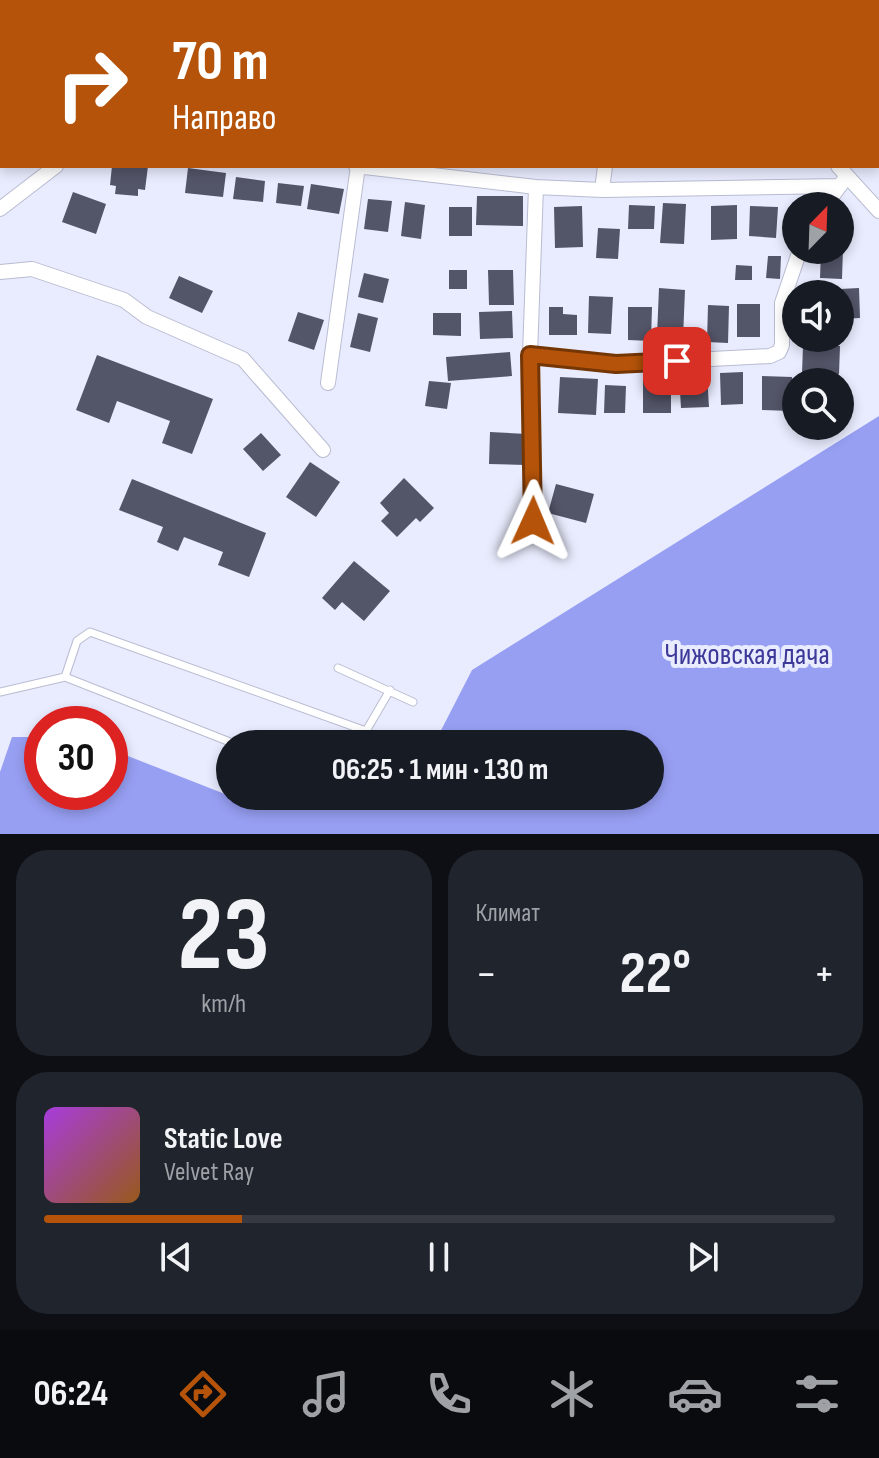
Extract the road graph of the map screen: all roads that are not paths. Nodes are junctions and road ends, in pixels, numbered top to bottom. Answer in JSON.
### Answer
{"nodes":[{"id":1,"x":53,"y":168,"type":"edge"},
{"id":2,"x":357,"y":168,"type":"edge"},
{"id":3,"x":374,"y":168,"type":"edge"},
{"id":4,"x":605,"y":168,"type":"edge"},
{"id":5,"x":844,"y":173,"type":"edge"},
{"id":6,"x":536,"y":187,"type":"junction"},
{"id":7,"x":602,"y":190,"type":"junction"},
{"id":8,"x":833,"y":192,"type":"edge"},
{"id":9,"x":0,"y":209,"type":"edge"},
{"id":10,"x":879,"y":211,"type":"edge"},
{"id":11,"x":795,"y":264,"type":"edge"},
{"id":12,"x":0,"y":272,"type":"edge"},
{"id":13,"x":530,"y":355,"type":"junction"},
{"id":14,"x":328,"y":383,"type":"dead end"},
{"id":15,"x":323,"y":450,"type":"dead end"},
{"id":16,"x":533,"y":521,"type":"dead end"},
{"id":17,"x":338,"y":668,"type":"dead end"},
{"id":18,"x":65,"y":677,"type":"junction"},
{"id":19,"x":390,"y":690,"type":"junction"},
{"id":20,"x":0,"y":692,"type":"edge"},
{"id":21,"x":413,"y":702,"type":"dead end"},
{"id":22,"x":216,"y":737,"type":"edge"}],
"edges":[{"from":1,"to":9,"type":"street"},
{"from":2,"to":14,"type":"street"},
{"from":3,"to":6,"type":"street"},
{"from":4,"to":7,"type":"street"},
{"from":5,"to":7,"type":"street"},
{"from":5,"to":8,"type":"street"},
{"from":5,"to":10,"type":"street"},
{"from":6,"to":7,"type":"street"},
{"from":6,"to":13,"type":"street"},
{"from":11,"to":13,"type":"street"},
{"from":12,"to":15,"type":"street"},
{"from":13,"to":16,"type":"street"},
{"from":17,"to":19,"type":"lane"},
{"from":18,"to":19,"type":"lane"},
{"from":18,"to":20,"type":"lane"},
{"from":18,"to":22,"type":"lane"},
{"from":19,"to":21,"type":"lane"}]}
